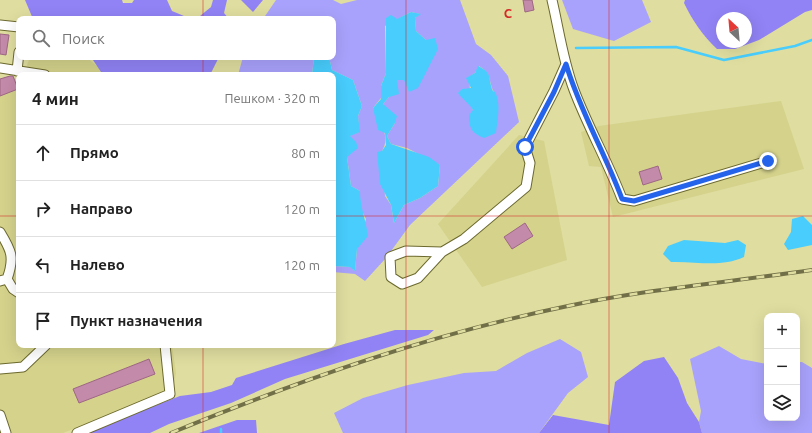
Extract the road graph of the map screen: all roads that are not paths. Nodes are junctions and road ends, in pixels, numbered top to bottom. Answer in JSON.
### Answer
{"nodes":[{"id":1,"x":552,"y":0,"type":"edge"},
{"id":2,"x":0,"y":25,"type":"edge"},
{"id":3,"x":16,"y":27,"type":"edge"},
{"id":4,"x":18,"y":60,"type":"edge"},
{"id":5,"x":566,"y":64,"type":"junction"},
{"id":6,"x":0,"y":68,"type":"edge"},
{"id":7,"x":17,"y":71,"type":"junction"},
{"id":8,"x":29,"y":72,"type":"edge"},
{"id":9,"x":768,"y":161,"type":"dead end"},
{"id":10,"x":0,"y":232,"type":"edge"},
{"id":11,"x":442,"y":252,"type":"junction"},
{"id":12,"x":4,"y":280,"type":"edge"},
{"id":13,"x":16,"y":291,"type":"edge"},
{"id":14,"x":43,"y":348,"type":"edge"},
{"id":15,"x":165,"y":348,"type":"edge"},
{"id":16,"x":0,"y":369,"type":"edge"},
{"id":17,"x":0,"y":414,"type":"edge"},
{"id":18,"x":6,"y":433,"type":"edge"},
{"id":19,"x":77,"y":433,"type":"edge"}],
"edges":[{"from":1,"to":5,"type":"street"},
{"from":2,"to":3,"type":"street"},
{"from":4,"to":7,"type":"street"},
{"from":5,"to":9,"type":"street"},
{"from":5,"to":11,"type":"street"},
{"from":6,"to":7,"type":"street"},
{"from":7,"to":8,"type":"street"},
{"from":10,"to":12,"type":"street"},
{"from":11,"to":11,"type":"street"},
{"from":12,"to":13,"type":"street"},
{"from":14,"to":16,"type":"street"},
{"from":15,"to":19,"type":"street"},
{"from":17,"to":18,"type":"street"}]}
